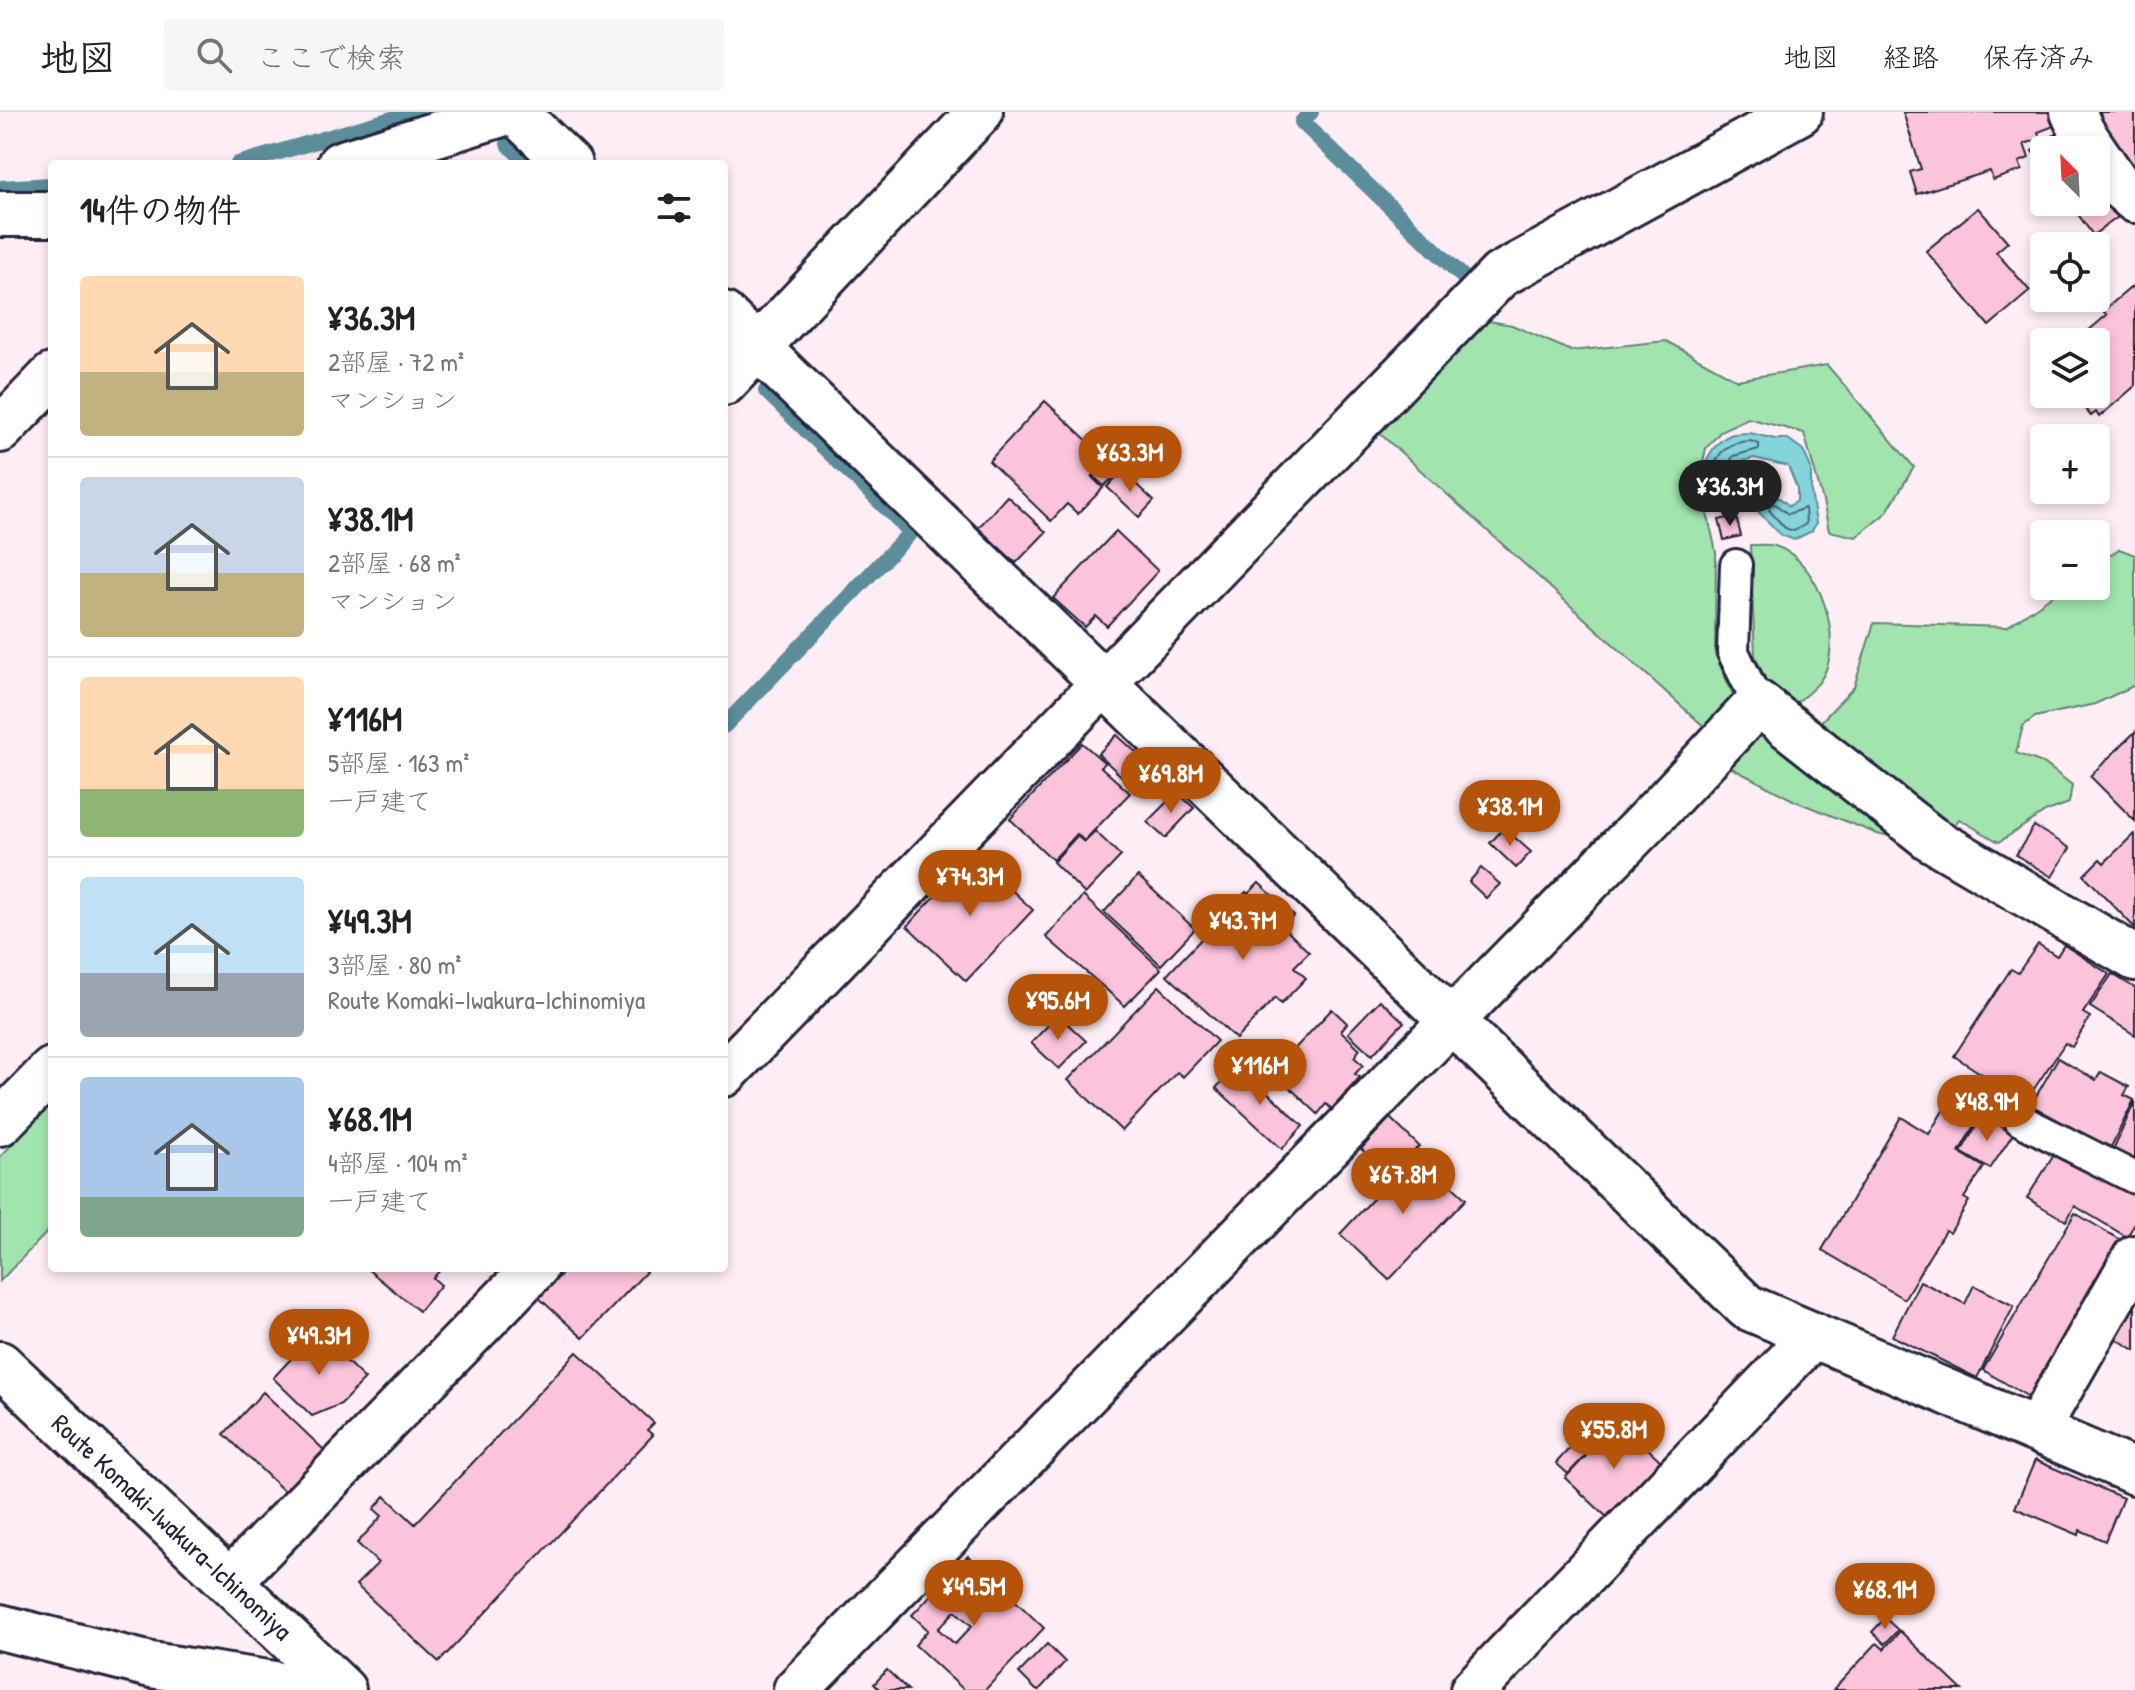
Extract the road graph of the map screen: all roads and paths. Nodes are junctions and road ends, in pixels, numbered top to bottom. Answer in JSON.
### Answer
{"nodes":[{"id":1,"x":508,"y":112,"type":"edge"},
{"id":2,"x":515,"y":112,"type":"edge"},
{"id":3,"x":980,"y":112,"type":"edge"},
{"id":4,"x":1800,"y":112,"type":"edge"},
{"id":5,"x":2073,"y":112,"type":"edge"},
{"id":6,"x":2085,"y":136,"type":"edge"},
{"id":7,"x":353,"y":160,"type":"edge"},
{"id":8,"x":565,"y":160,"type":"edge"},
{"id":9,"x":2110,"y":173,"type":"edge"},
{"id":10,"x":2135,"y":200,"type":"edge"},
{"id":11,"x":0,"y":214,"type":"edge"},
{"id":12,"x":48,"y":214,"type":"edge"},
{"id":13,"x":728,"y":319,"type":"edge"},
{"id":14,"x":758,"y":348,"type":"junction"},
{"id":15,"x":728,"y":379,"type":"edge"},
{"id":16,"x":48,"y":380,"type":"edge"},
{"id":17,"x":0,"y":430,"type":"edge"},
{"id":18,"x":1736,"y":565,"type":"dead end"},
{"id":19,"x":1105,"y":684,"type":"junction"},
{"id":20,"x":1758,"y":703,"type":"junction"},
{"id":21,"x":2135,"y":958,"type":"edge"},
{"id":22,"x":1452,"y":1021,"type":"junction"},
{"id":23,"x":728,"y":1070,"type":"edge"},
{"id":24,"x":48,"y":1074,"type":"edge"},
{"id":25,"x":2020,"y":1120,"type":"dead end"},
{"id":26,"x":0,"y":1123,"type":"edge"},
{"id":27,"x":2135,"y":1178,"type":"edge"},
{"id":28,"x":2135,"y":1258,"type":"edge"},
{"id":29,"x":531,"y":1272,"type":"edge"},
{"id":30,"x":1814,"y":1335,"type":"junction"},
{"id":31,"x":0,"y":1364,"type":"edge"},
{"id":32,"x":2037,"y":1429,"type":"junction"},
{"id":33,"x":2135,"y":1472,"type":"edge"},
{"id":34,"x":230,"y":1581,"type":"junction"},
{"id":35,"x":0,"y":1627,"type":"edge"},
{"id":36,"x":139,"y":1678,"type":"edge"},
{"id":37,"x":313,"y":1690,"type":"edge"},
{"id":38,"x":343,"y":1690,"type":"edge"},
{"id":39,"x":796,"y":1690,"type":"edge"},
{"id":40,"x":1473,"y":1690,"type":"edge"}],
"edges":[{"from":1,"to":7,"type":"street"},
{"from":2,"to":8,"type":"street"},
{"from":3,"to":14,"type":"street"},
{"from":4,"to":19,"type":"street"},
{"from":5,"to":6,"type":"street"},
{"from":9,"to":10,"type":"street"},
{"from":11,"to":12,"type":"street"},
{"from":13,"to":14,"type":"street"},
{"from":14,"to":15,"type":"street"},
{"from":14,"to":19,"type":"street"},
{"from":16,"to":17,"type":"street"},
{"from":18,"to":20,"type":"lane"},
{"from":19,"to":22,"type":"street"},
{"from":19,"to":23,"type":"street"},
{"from":20,"to":21,"type":"street"},
{"from":20,"to":22,"type":"street"},
{"from":22,"to":30,"type":"street"},
{"from":22,"to":39,"type":"street"},
{"from":24,"to":26,"type":"street"},
{"from":25,"to":27,"type":"lane"},
{"from":28,"to":32,"type":"street"},
{"from":29,"to":34,"type":"street"},
{"from":30,"to":32,"type":"street"},
{"from":30,"to":40,"type":"street"},
{"from":31,"to":34,"type":"street","name":"Route Komaki-Iwakura-Ichinomiya"},
{"from":32,"to":33,"type":"street"},
{"from":34,"to":38,"type":"street","name":"Route Komaki-Iwakura-Ichinomiya"},
{"from":35,"to":36,"type":"street"},
{"from":36,"to":37,"type":"street"}]}
